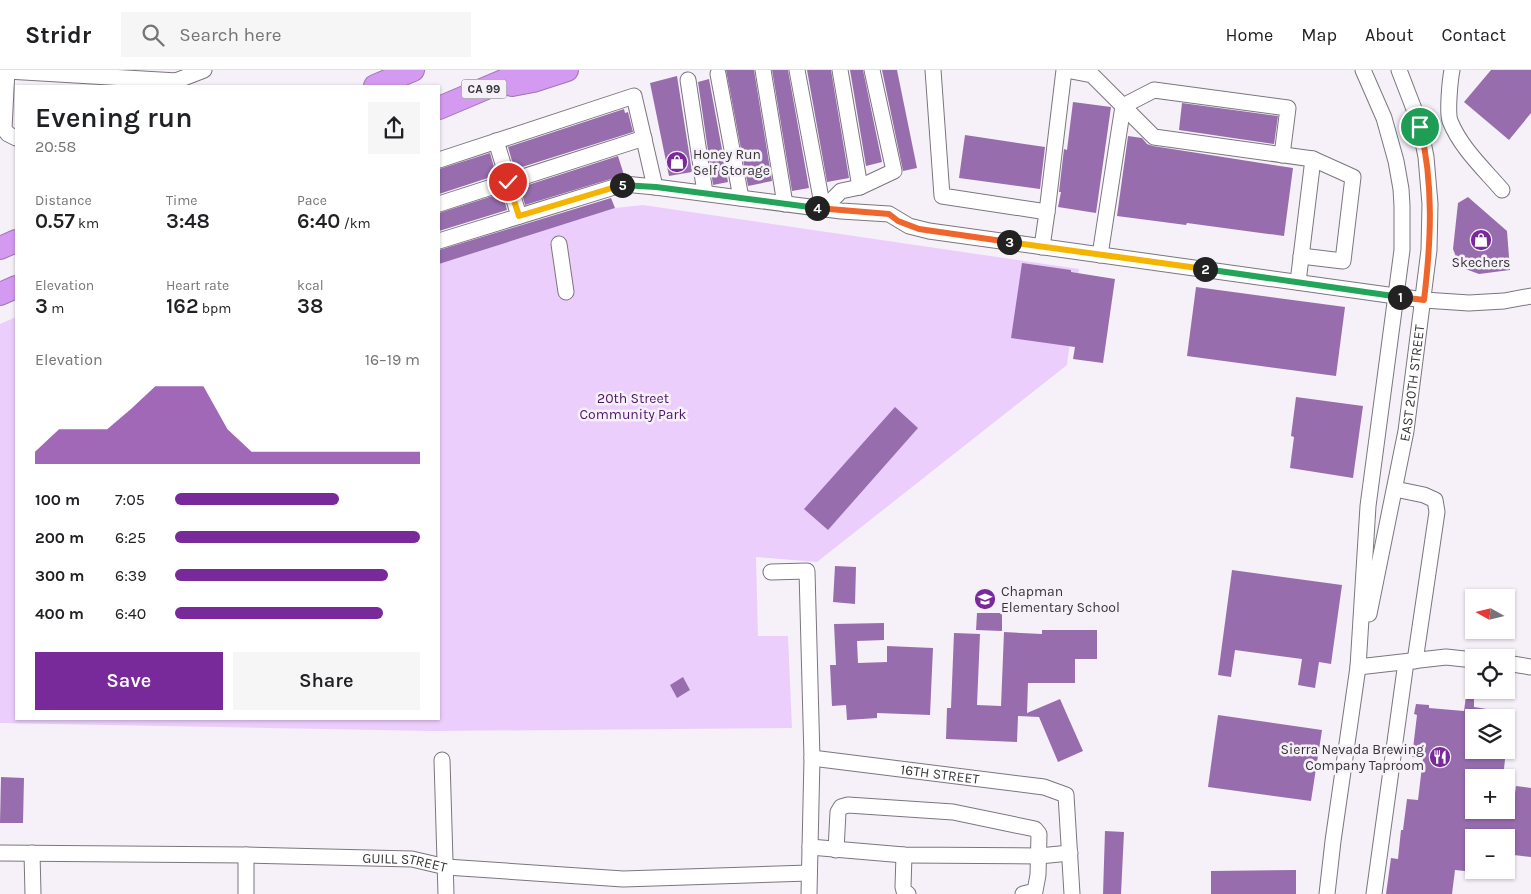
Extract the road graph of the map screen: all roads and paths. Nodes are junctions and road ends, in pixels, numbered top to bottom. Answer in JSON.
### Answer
{"nodes":[{"id":1,"x":7,"y":70,"type":"edge"},
{"id":2,"x":204,"y":70,"type":"edge"},
{"id":3,"x":412,"y":70,"type":"edge"},
{"id":4,"x":529,"y":70,"type":"edge"},
{"id":5,"x":567,"y":70,"type":"edge"},
{"id":6,"x":763,"y":70,"type":"edge"},
{"id":7,"x":797,"y":70,"type":"edge"},
{"id":8,"x":840,"y":70,"type":"edge"},
{"id":9,"x":872,"y":70,"type":"edge"},
{"id":10,"x":934,"y":70,"type":"edge"},
{"id":11,"x":1065,"y":70,"type":"edge"},
{"id":12,"x":1363,"y":70,"type":"edge"},
{"id":13,"x":1398,"y":70,"type":"edge"},
{"id":14,"x":1452,"y":70,"type":"edge"},
{"id":15,"x":718,"y":74,"type":"dead end"},
{"id":16,"x":176,"y":80,"type":"junction"},
{"id":17,"x":688,"y":80,"type":"dead end"},
{"id":18,"x":164,"y":85,"type":"edge"},
{"id":19,"x":377,"y":85,"type":"edge"},
{"id":20,"x":482,"y":90,"type":"junction"},
{"id":21,"x":1123,"y":106,"type":"junction"},
{"id":22,"x":440,"y":108,"type":"edge"},
{"id":23,"x":15,"y":138,"type":"edge"},
{"id":24,"x":644,"y":138,"type":"junction"},
{"id":25,"x":496,"y":141,"type":"junction"},
{"id":26,"x":1282,"y":154,"type":"junction"},
{"id":27,"x":1313,"y":159,"type":"junction"},
{"id":28,"x":440,"y":160,"type":"edge"},
{"id":29,"x":508,"y":182,"type":"junction"},
{"id":30,"x":656,"y":187,"type":"junction"},
{"id":31,"x":860,"y":187,"type":"junction"},
{"id":32,"x":1502,"y":190,"type":"dead end"},
{"id":33,"x":706,"y":193,"type":"junction"},
{"id":34,"x":741,"y":198,"type":"junction"},
{"id":35,"x":440,"y":204,"type":"edge"},
{"id":36,"x":784,"y":204,"type":"junction"},
{"id":37,"x":823,"y":209,"type":"junction"},
{"id":38,"x":1047,"y":212,"type":"junction"},
{"id":39,"x":519,"y":216,"type":"junction"},
{"id":40,"x":15,"y":241,"type":"edge"},
{"id":41,"x":440,"y":241,"type":"edge"},
{"id":42,"x":559,"y":244,"type":"dead end"},
{"id":43,"x":1042,"y":247,"type":"junction"},
{"id":44,"x":0,"y":248,"type":"edge"},
{"id":45,"x":1100,"y":255,"type":"junction"},
{"id":46,"x":1301,"y":256,"type":"junction"},
{"id":47,"x":1298,"y":282,"type":"junction"},
{"id":48,"x":15,"y":287,"type":"edge"},
{"id":49,"x":566,"y":292,"type":"dead end"},
{"id":50,"x":0,"y":294,"type":"edge"},
{"id":51,"x":1396,"y":296,"type":"junction"},
{"id":52,"x":1531,"y":296,"type":"edge"},
{"id":53,"x":1424,"y":300,"type":"junction"},
{"id":54,"x":1395,"y":489,"type":"junction"},
{"id":55,"x":771,"y":572,"type":"dead end"},
{"id":56,"x":1465,"y":659,"type":"edge"},
{"id":57,"x":1411,"y":661,"type":"junction"},
{"id":58,"x":1515,"y":664,"type":"edge"},
{"id":59,"x":1358,"y":667,"type":"junction"},
{"id":60,"x":1531,"y":667,"type":"edge"},
{"id":61,"x":812,"y":758,"type":"junction"},
{"id":62,"x":442,"y":760,"type":"dead end"},
{"id":63,"x":810,"y":847,"type":"junction"},
{"id":64,"x":836,"y":850,"type":"junction"},
{"id":65,"x":1070,"y":852,"type":"junction"},
{"id":66,"x":0,"y":853,"type":"edge"},
{"id":67,"x":32,"y":853,"type":"junction"},
{"id":68,"x":246,"y":855,"type":"junction"},
{"id":69,"x":904,"y":855,"type":"junction"},
{"id":70,"x":1039,"y":856,"type":"junction"},
{"id":71,"x":446,"y":867,"type":"junction"},
{"id":72,"x":809,"y":873,"type":"junction"},
{"id":73,"x":624,"y":887,"type":"edge"},
{"id":74,"x":33,"y":894,"type":"edge"},
{"id":75,"x":246,"y":894,"type":"edge"},
{"id":76,"x":446,"y":894,"type":"edge"},
{"id":77,"x":809,"y":894,"type":"edge"},
{"id":78,"x":908,"y":894,"type":"edge"},
{"id":79,"x":1023,"y":894,"type":"edge"},
{"id":80,"x":1072,"y":894,"type":"edge"},
{"id":81,"x":1327,"y":894,"type":"edge"},
{"id":82,"x":1374,"y":894,"type":"edge"}],
"edges":[{"from":1,"to":16,"type":"street"},
{"from":1,"to":23,"type":"street"},
{"from":2,"to":16,"type":"street"},
{"from":3,"to":19,"type":"highway"},
{"from":4,"to":20,"type":"highway","number":"CA 99"},
{"from":5,"to":20,"type":"highway"},
{"from":6,"to":36,"type":"street"},
{"from":7,"to":37,"type":"street"},
{"from":8,"to":31,"type":"street"},
{"from":9,"to":31,"type":"street"},
{"from":10,"to":38,"type":"street"},
{"from":11,"to":21,"type":"street"},
{"from":11,"to":38,"type":"street"},
{"from":12,"to":51,"type":"street","name":"EAST 20TH STREET"},
{"from":13,"to":53,"type":"street","name":"EAST 20TH STREET"},
{"from":14,"to":32,"type":"street"},
{"from":15,"to":34,"type":"street"},
{"from":16,"to":18,"type":"street"},
{"from":17,"to":33,"type":"street"},
{"from":20,"to":22,"type":"highway","number":"CA 99"},
{"from":21,"to":26,"type":"street"},
{"from":21,"to":26,"type":"street"},
{"from":21,"to":45,"type":"street"},
{"from":24,"to":25,"type":"street"},
{"from":24,"to":29,"type":"street"},
{"from":24,"to":30,"type":"street"},
{"from":25,"to":28,"type":"street"},
{"from":25,"to":29,"type":"street"},
{"from":26,"to":27,"type":"street"},
{"from":27,"to":46,"type":"street"},
{"from":27,"to":46,"type":"street"},
{"from":29,"to":35,"type":"street"},
{"from":29,"to":39,"type":"street"},
{"from":30,"to":33,"type":"street"},
{"from":30,"to":39,"type":"street"},
{"from":31,"to":37,"type":"street"},
{"from":33,"to":34,"type":"street"},
{"from":34,"to":36,"type":"street"},
{"from":36,"to":37,"type":"street"},
{"from":37,"to":43,"type":"street"},
{"from":38,"to":43,"type":"street"},
{"from":39,"to":41,"type":"street"},
{"from":40,"to":44,"type":"highway"},
{"from":42,"to":49,"type":"street"},
{"from":43,"to":45,"type":"street"},
{"from":45,"to":47,"type":"street"},
{"from":46,"to":47,"type":"street"},
{"from":47,"to":51,"type":"street"},
{"from":48,"to":50,"type":"highway"},
{"from":51,"to":53,"type":"street"},
{"from":51,"to":59,"type":"street","name":"EAST 20TH STREET"},
{"from":52,"to":53,"type":"street"},
{"from":53,"to":54,"type":"street","name":"EAST 20TH STREET"},
{"from":54,"to":57,"type":"street"},
{"from":54,"to":59,"type":"street","name":"EAST 20TH STREET"},
{"from":55,"to":61,"type":"street"},
{"from":56,"to":57,"type":"street"},
{"from":57,"to":59,"type":"street"},
{"from":57,"to":82,"type":"street"},
{"from":58,"to":60,"type":"street"},
{"from":59,"to":81,"type":"street","name":"EAST 20TH STREET"},
{"from":61,"to":63,"type":"street"},
{"from":61,"to":65,"type":"street","name":"16TH STREET"},
{"from":62,"to":71,"type":"street"},
{"from":63,"to":64,"type":"street"},
{"from":63,"to":72,"type":"street"},
{"from":64,"to":69,"type":"street"},
{"from":64,"to":70,"type":"street"},
{"from":65,"to":70,"type":"street"},
{"from":65,"to":80,"type":"street"},
{"from":66,"to":67,"type":"street","name":"GUILL STREET"},
{"from":67,"to":68,"type":"street","name":"GUILL STREET"},
{"from":67,"to":74,"type":"street"},
{"from":68,"to":71,"type":"street","name":"GUILL STREET"},
{"from":68,"to":75,"type":"street"},
{"from":69,"to":70,"type":"street"},
{"from":69,"to":78,"type":"street"},
{"from":70,"to":79,"type":"street"},
{"from":71,"to":73,"type":"street","name":"GUILL STREET"},
{"from":71,"to":76,"type":"street"},
{"from":72,"to":73,"type":"street","name":"GUILL STREET"},
{"from":72,"to":77,"type":"street"}]}
